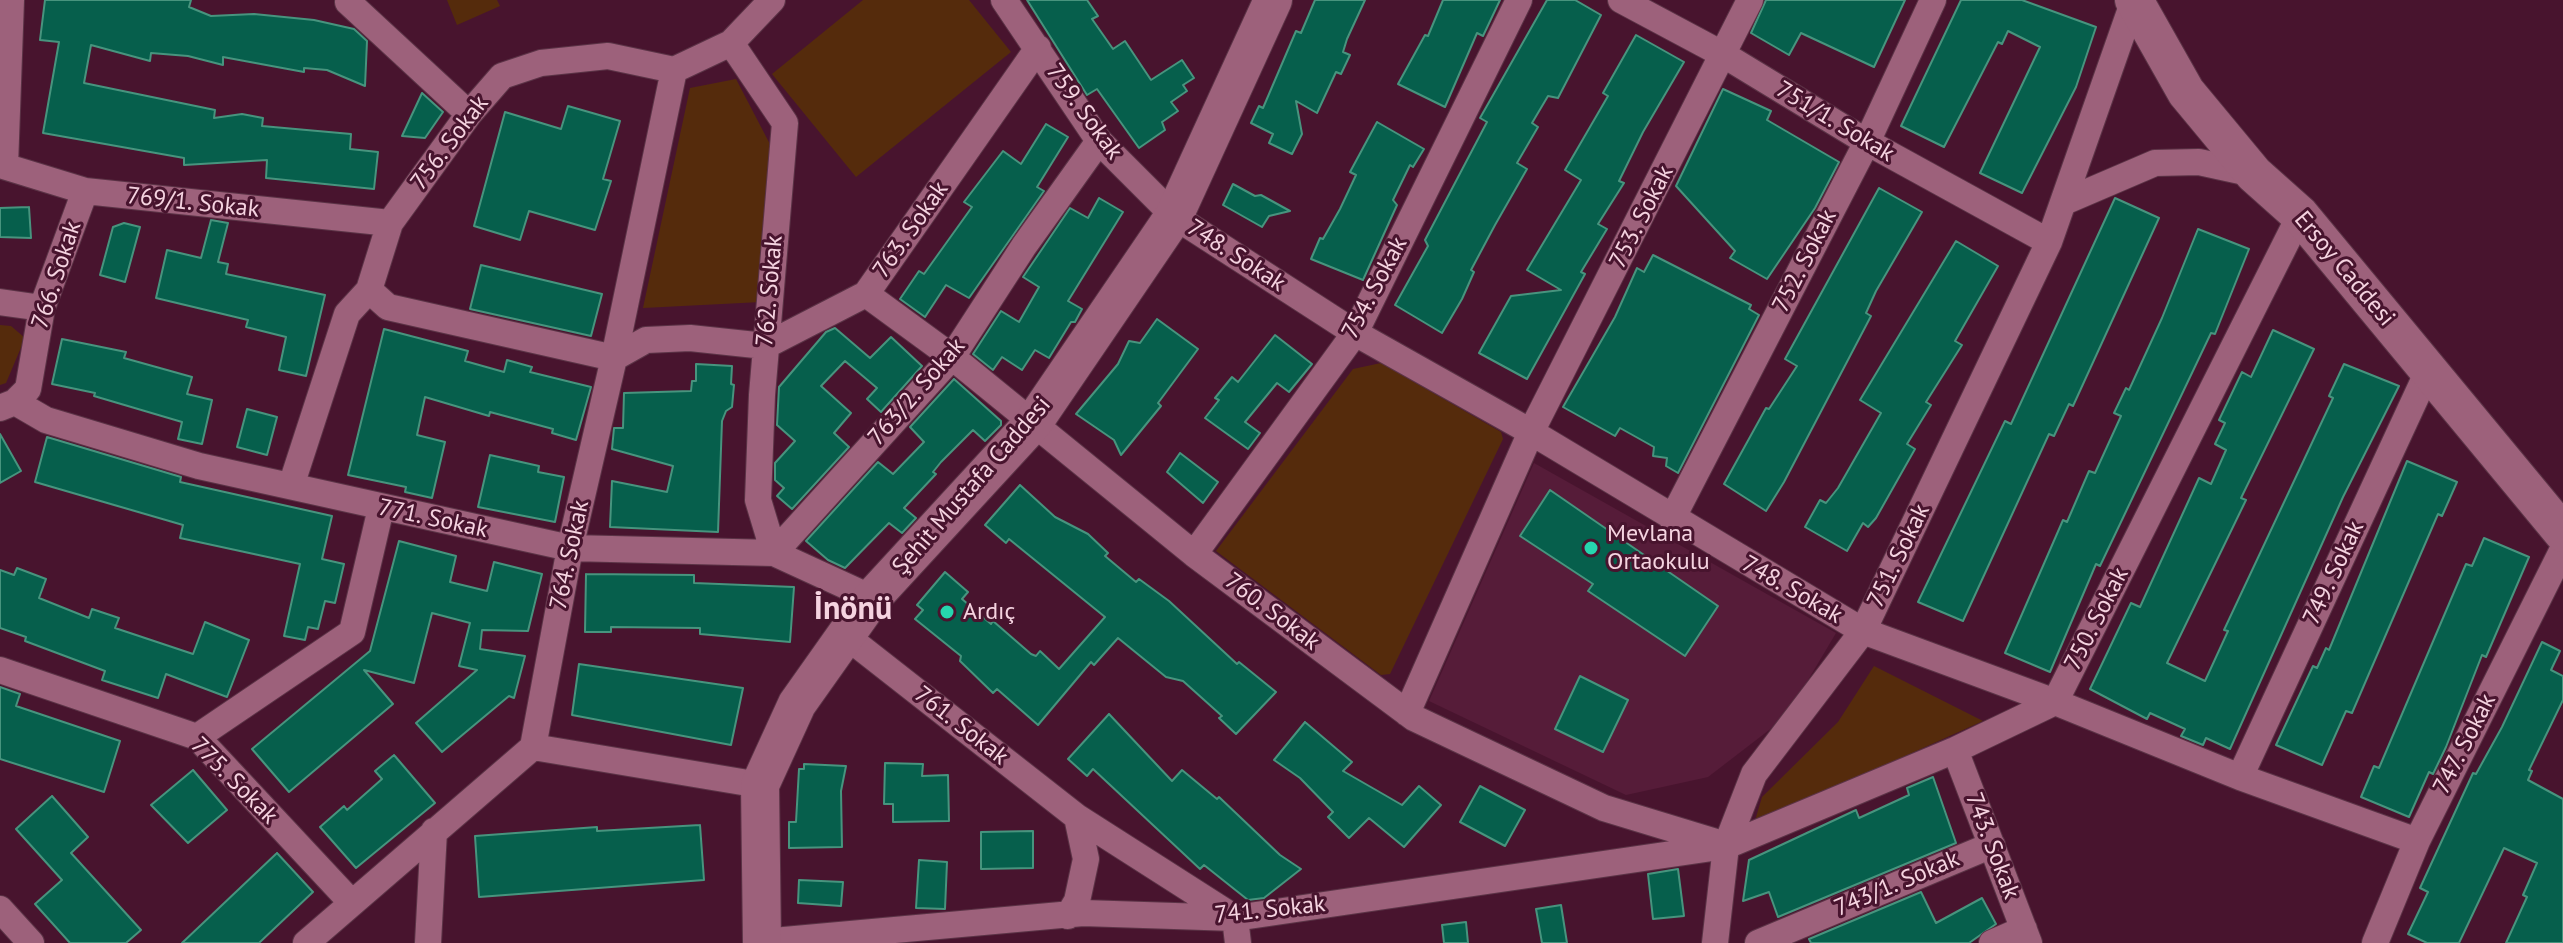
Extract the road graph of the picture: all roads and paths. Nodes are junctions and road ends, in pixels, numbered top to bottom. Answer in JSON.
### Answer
{"nodes":[{"id":1,"x":11,"y":0,"type":"edge"},
{"id":2,"x":772,"y":0,"type":"edge"},
{"id":3,"x":1004,"y":0,"type":"edge"},
{"id":4,"x":1273,"y":0,"type":"edge"},
{"id":5,"x":1519,"y":0,"type":"edge"},
{"id":6,"x":1621,"y":0,"type":"edge"},
{"id":7,"x":1750,"y":0,"type":"edge"},
{"id":8,"x":1933,"y":0,"type":"edge"},
{"id":9,"x":2134,"y":0,"type":"edge"},
{"id":10,"x":342,"y":1,"type":"edge"},
{"id":11,"x":731,"y":43,"type":"junction"},
{"id":12,"x":1038,"y":48,"type":"junction"},
{"id":13,"x":1724,"y":55,"type":"junction"},
{"id":14,"x":674,"y":70,"type":"junction"},
{"id":15,"x":469,"y":114,"type":"junction"},
{"id":16,"x":1099,"y":141,"type":"junction"},
{"id":17,"x":1867,"y":142,"type":"junction"},
{"id":18,"x":3,"y":165,"type":"edge"},
{"id":19,"x":2254,"y":174,"type":"junction"},
{"id":20,"x":85,"y":191,"type":"junction"},
{"id":21,"x":2064,"y":202,"type":"junction"},
{"id":22,"x":2300,"y":215,"type":"junction"},
{"id":23,"x":1174,"y":216,"type":"junction"},
{"id":24,"x":390,"y":223,"type":"junction"},
{"id":25,"x":2049,"y":242,"type":"junction"},
{"id":26,"x":369,"y":290,"type":"junction"},
{"id":27,"x":866,"y":294,"type":"junction"},
{"id":28,"x":0,"y":302,"type":"edge"},
{"id":29,"x":42,"y":308,"type":"junction"},
{"id":30,"x":1355,"y":333,"type":"junction"},
{"id":31,"x":765,"y":346,"type":"junction"},
{"id":32,"x":952,"y":357,"type":"junction"},
{"id":33,"x":614,"y":358,"type":"junction"},
{"id":34,"x":2429,"y":369,"type":"junction"},
{"id":35,"x":7,"y":405,"type":"edge"},
{"id":36,"x":1033,"y":423,"type":"junction"},
{"id":37,"x":1531,"y":432,"type":"junction"},
{"id":38,"x":291,"y":486,"type":"junction"},
{"id":39,"x":381,"y":508,"type":"junction"},
{"id":40,"x":1672,"y":519,"type":"junction"},
{"id":41,"x":2563,"y":533,"type":"edge"},
{"id":42,"x":570,"y":548,"type":"junction"},
{"id":43,"x":2563,"y":549,"type":"edge"},
{"id":44,"x":774,"y":553,"type":"junction"},
{"id":45,"x":1194,"y":554,"type":"junction"},
{"id":46,"x":872,"y":598,"type":"junction"},
{"id":47,"x":1863,"y":631,"type":"junction"},
{"id":48,"x":846,"y":636,"type":"junction"},
{"id":49,"x":0,"y":670,"type":"edge"},
{"id":50,"x":2055,"y":702,"type":"junction"},
{"id":51,"x":1407,"y":713,"type":"junction"},
{"id":52,"x":197,"y":737,"type":"junction"},
{"id":53,"x":533,"y":747,"type":"junction"},
{"id":54,"x":1955,"y":750,"type":"junction"},
{"id":55,"x":2240,"y":777,"type":"junction"},
{"id":56,"x":760,"y":785,"type":"junction"},
{"id":57,"x":1077,"y":817,"type":"junction"},
{"id":58,"x":434,"y":831,"type":"junction"},
{"id":59,"x":2417,"y":841,"type":"junction"},
{"id":60,"x":1992,"y":845,"type":"junction"},
{"id":61,"x":1726,"y":846,"type":"junction"},
{"id":62,"x":351,"y":902,"type":"junction"},
{"id":63,"x":0,"y":909,"type":"edge"},
{"id":64,"x":1068,"y":916,"type":"junction"},
{"id":65,"x":1236,"y":930,"type":"edge"},
{"id":66,"x":978,"y":931,"type":"edge"},
{"id":67,"x":2026,"y":936,"type":"edge"},
{"id":68,"x":321,"y":938,"type":"edge"},
{"id":69,"x":762,"y":942,"type":"edge"},
{"id":70,"x":31,"y":943,"type":"edge"},
{"id":71,"x":428,"y":943,"type":"edge"},
{"id":72,"x":1715,"y":943,"type":"edge"},
{"id":73,"x":1758,"y":943,"type":"edge"},
{"id":74,"x":1992,"y":943,"type":"edge"},
{"id":75,"x":2375,"y":943,"type":"edge"}],
"edges":[{"from":1,"to":18,"type":"street"},
{"from":2,"to":11,"type":"street"},
{"from":3,"to":12,"type":"street","name":"759. Sokak"},
{"from":4,"to":23,"type":"street","name":"Şehit Mustafa Caddesi"},
{"from":5,"to":30,"type":"street","name":"754. Sokak"},
{"from":6,"to":13,"type":"street","name":"751/1. Sokak"},
{"from":7,"to":13,"type":"street","name":"753. Sokak"},
{"from":8,"to":17,"type":"street","name":"752. Sokak"},
{"from":9,"to":19,"type":"street","name":"Ersoy Caddesi"},
{"from":9,"to":21,"type":"street","name":"751. Sokak"},
{"from":10,"to":15,"type":"street"},
{"from":11,"to":14,"type":"street"},
{"from":11,"to":31,"type":"street","name":"762. Sokak"},
{"from":12,"to":16,"type":"street","name":"759. Sokak"},
{"from":12,"to":27,"type":"street","name":"763. Sokak"},
{"from":13,"to":17,"type":"street","name":"751/1. Sokak"},
{"from":13,"to":37,"type":"street","name":"753. Sokak"},
{"from":14,"to":15,"type":"street","name":"756. Sokak"},
{"from":14,"to":33,"type":"street","name":"764. Sokak"},
{"from":15,"to":24,"type":"street","name":"756. Sokak"},
{"from":16,"to":23,"type":"street","name":"759. Sokak"},
{"from":16,"to":32,"type":"street","name":"763/2. Sokak"},
{"from":17,"to":25,"type":"street","name":"751/1. Sokak"},
{"from":17,"to":40,"type":"street","name":"752. Sokak"},
{"from":18,"to":20,"type":"street","name":"769/1. Sokak"},
{"from":19,"to":21,"type":"street"},
{"from":19,"to":22,"type":"street","name":"Ersoy Caddesi"},
{"from":20,"to":24,"type":"street","name":"769/1. Sokak"},
{"from":20,"to":29,"type":"street","name":"766. Sokak"},
{"from":21,"to":25,"type":"street","name":"751. Sokak"},
{"from":22,"to":34,"type":"street","name":"Ersoy Caddesi"},
{"from":22,"to":50,"type":"street","name":"750. Sokak"},
{"from":23,"to":30,"type":"street","name":"748. Sokak"},
{"from":23,"to":36,"type":"street","name":"Şehit Mustafa Caddesi"},
{"from":24,"to":26,"type":"street","name":"756. Sokak"},
{"from":25,"to":47,"type":"street","name":"751. Sokak"},
{"from":26,"to":33,"type":"street"},
{"from":26,"to":38,"type":"street","name":"756. Sokak"},
{"from":27,"to":31,"type":"street","name":"763. Sokak"},
{"from":27,"to":32,"type":"street","name":"760. Sokak"},
{"from":28,"to":29,"type":"street"},
{"from":29,"to":35,"type":"street","name":"766. Sokak"},
{"from":30,"to":37,"type":"street","name":"748. Sokak"},
{"from":30,"to":45,"type":"street","name":"754. Sokak"},
{"from":31,"to":33,"type":"street"},
{"from":31,"to":44,"type":"street","name":"762. Sokak"},
{"from":32,"to":36,"type":"street","name":"760. Sokak"},
{"from":32,"to":44,"type":"street","name":"763/2. Sokak"},
{"from":33,"to":42,"type":"street","name":"764. Sokak"},
{"from":34,"to":41,"type":"street","name":"Ersoy Caddesi"},
{"from":34,"to":55,"type":"street","name":"749. Sokak"},
{"from":35,"to":38,"type":"street","name":"771. Sokak"},
{"from":36,"to":45,"type":"street","name":"760. Sokak"},
{"from":36,"to":46,"type":"street","name":"Şehit Mustafa Caddesi"},
{"from":37,"to":40,"type":"street","name":"748. Sokak"},
{"from":37,"to":51,"type":"street","name":"753. Sokak"},
{"from":38,"to":39,"type":"street","name":"771. Sokak"},
{"from":39,"to":42,"type":"street","name":"771. Sokak"},
{"from":39,"to":52,"type":"street"},
{"from":40,"to":47,"type":"street","name":"748. Sokak"},
{"from":42,"to":44,"type":"street","name":"771. Sokak"},
{"from":42,"to":53,"type":"street","name":"764. Sokak"},
{"from":43,"to":59,"type":"street","name":"747. Sokak"},
{"from":44,"to":46,"type":"street","name":"771. Sokak"},
{"from":45,"to":51,"type":"street","name":"760. Sokak"},
{"from":46,"to":48,"type":"street","name":"Şehit Mustafa Caddesi"},
{"from":47,"to":50,"type":"street","name":"748. Sokak"},
{"from":47,"to":61,"type":"street","name":"751. Sokak"},
{"from":48,"to":56,"type":"street","name":"Şehit Mustafa Caddesi"},
{"from":48,"to":57,"type":"street","name":"761. Sokak"},
{"from":49,"to":52,"type":"street","name":"775. Sokak"},
{"from":50,"to":54,"type":"street"},
{"from":50,"to":55,"type":"street","name":"748. Sokak"},
{"from":51,"to":61,"type":"street","name":"760. Sokak"},
{"from":52,"to":62,"type":"street","name":"775. Sokak"},
{"from":53,"to":56,"type":"street"},
{"from":53,"to":58,"type":"street"},
{"from":54,"to":60,"type":"street","name":"743. Sokak"},
{"from":54,"to":61,"type":"street"},
{"from":55,"to":59,"type":"street","name":"748. Sokak"},
{"from":56,"to":69,"type":"street","name":"Şehit Mustafa Caddesi"},
{"from":57,"to":64,"type":"street"},
{"from":57,"to":65,"type":"street","name":"761. Sokak"},
{"from":58,"to":62,"type":"street"},
{"from":58,"to":71,"type":"street"},
{"from":59,"to":75,"type":"street","name":"747. Sokak"},
{"from":60,"to":67,"type":"street","name":"743. Sokak"},
{"from":60,"to":73,"type":"street","name":"743/1. Sokak"},
{"from":61,"to":65,"type":"street","name":"741. Sokak"},
{"from":61,"to":72,"type":"street","name":"751. Sokak"},
{"from":62,"to":68,"type":"street"},
{"from":63,"to":70,"type":"street"},
{"from":64,"to":65,"type":"street","name":"741. Sokak"},
{"from":64,"to":66,"type":"street","name":"741. Sokak"},
{"from":66,"to":69,"type":"street","name":"741. Sokak"},
{"from":67,"to":74,"type":"street"}]}
